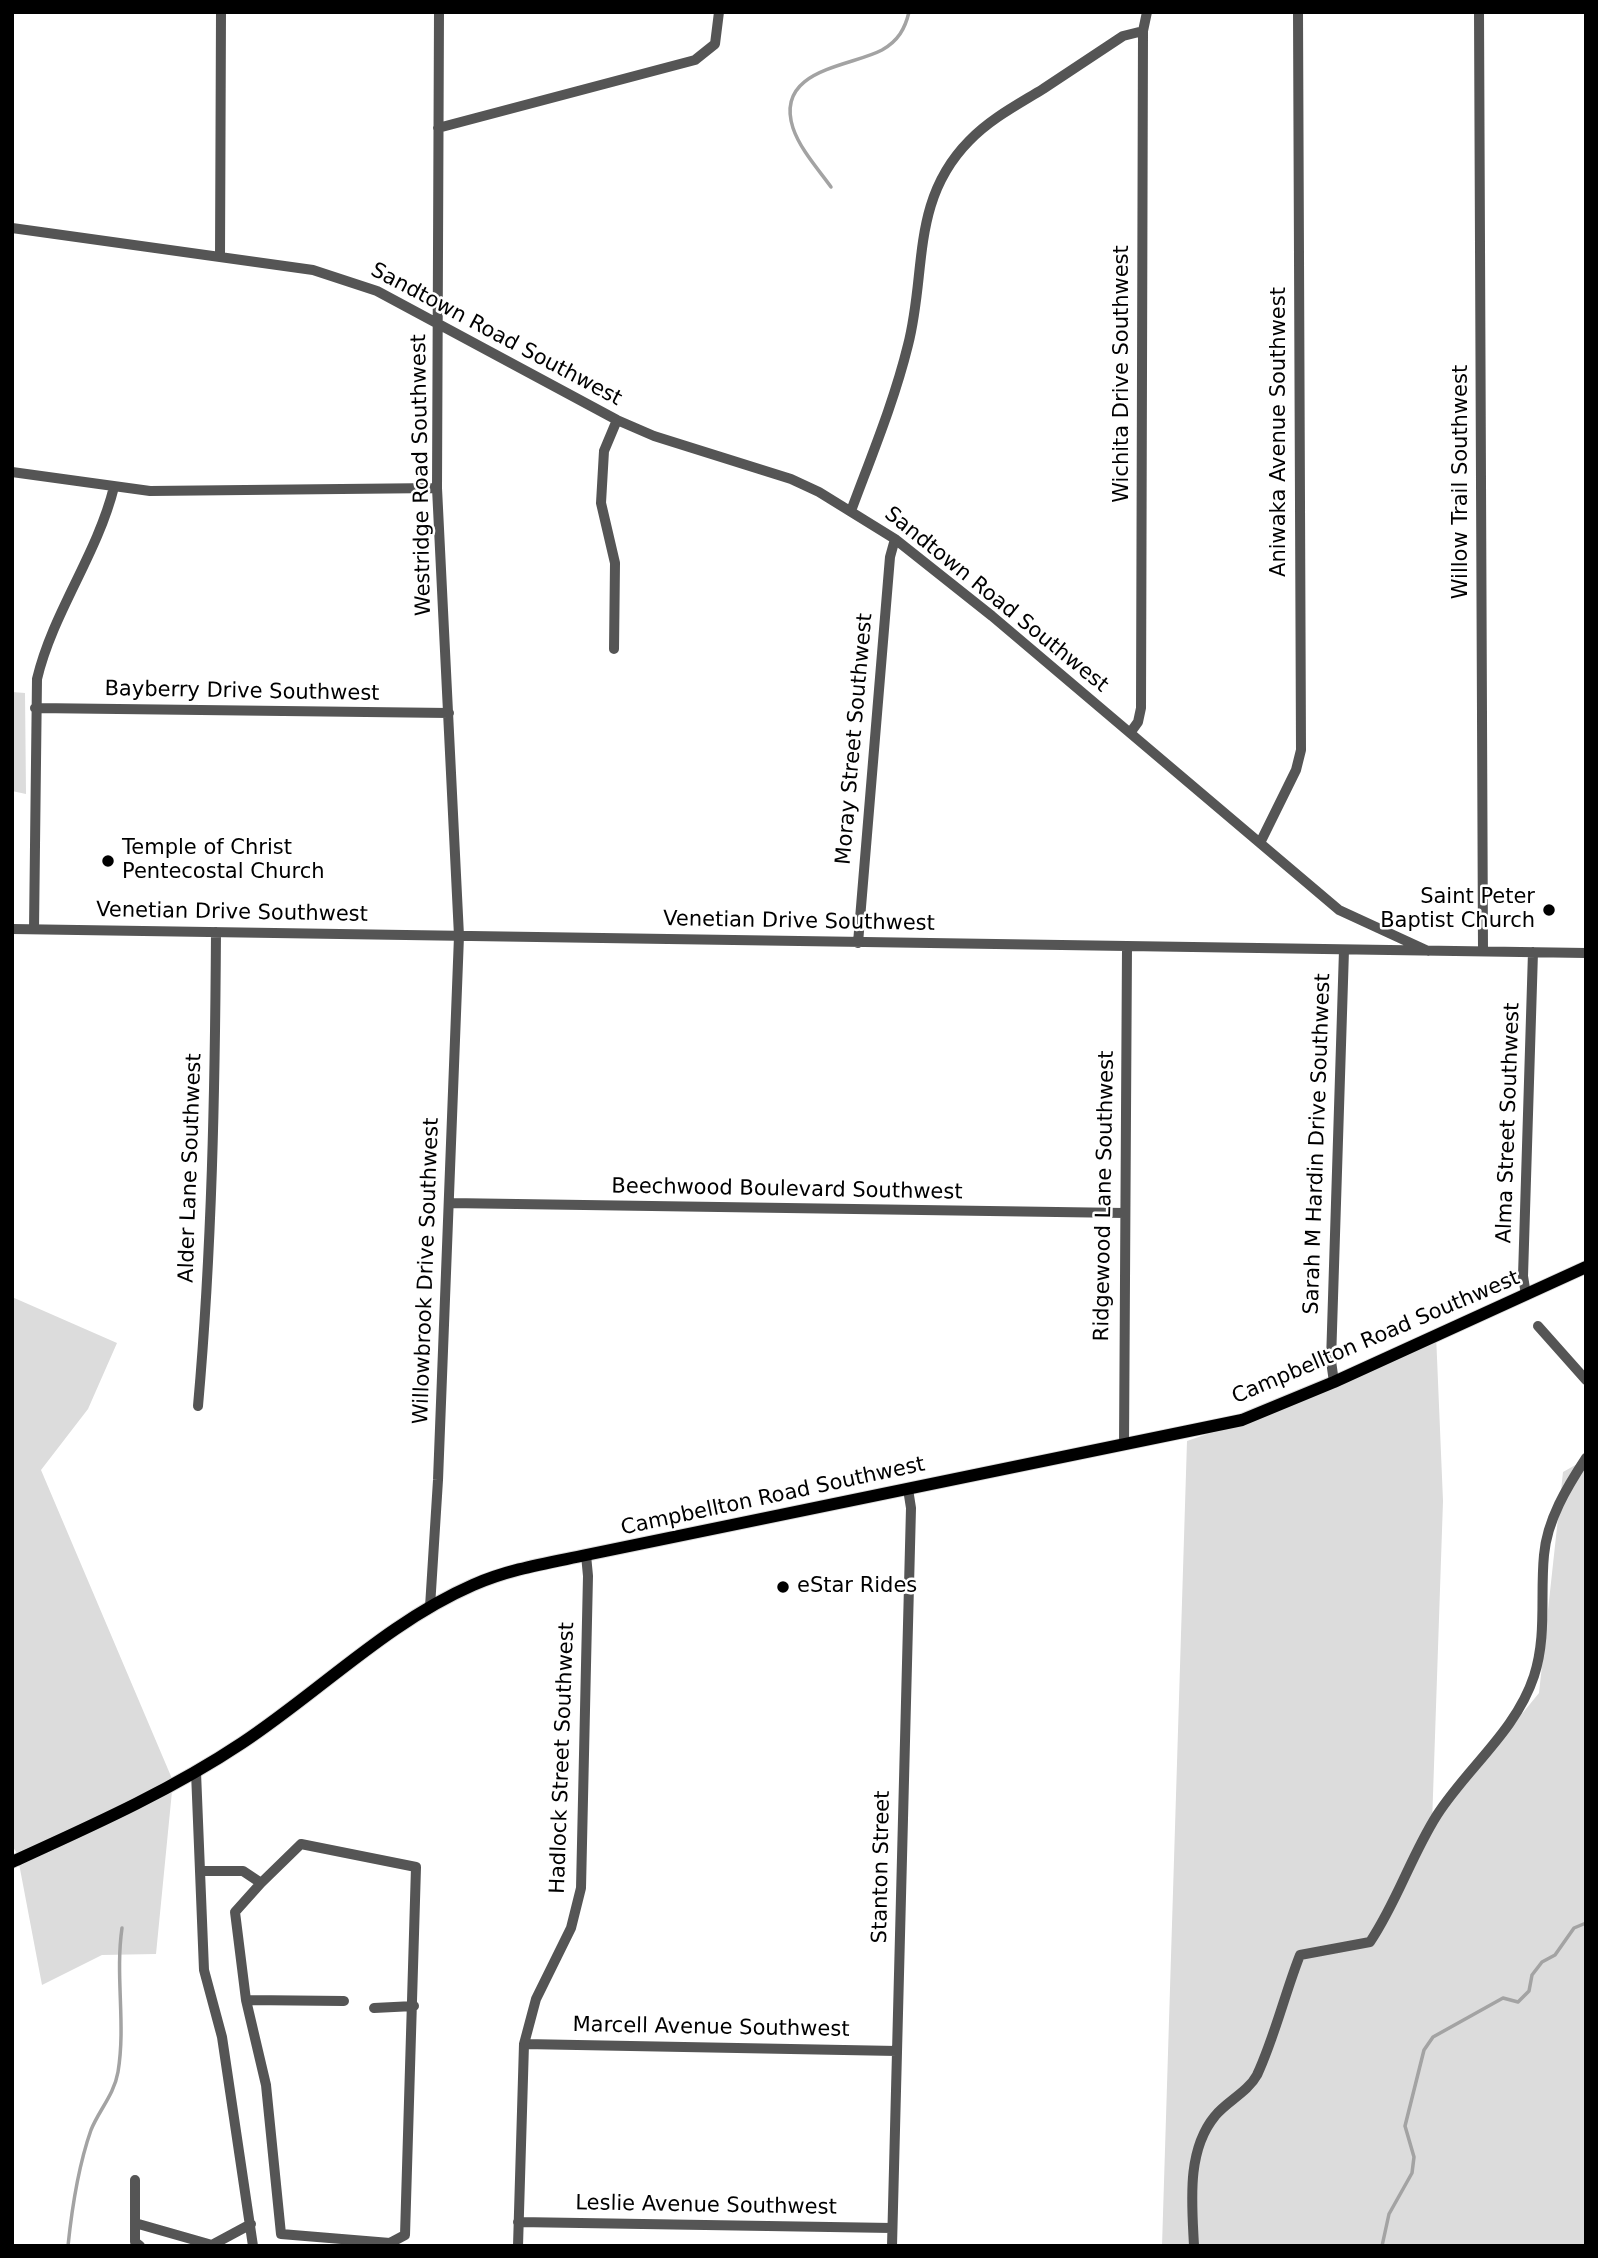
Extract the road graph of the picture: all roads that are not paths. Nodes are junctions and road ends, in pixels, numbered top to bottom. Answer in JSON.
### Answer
{"nodes":[{"id":1,"x":221,"y":12,"type":"edge"},
{"id":2,"x":439,"y":12,"type":"edge"},
{"id":3,"x":719,"y":12,"type":"edge"},
{"id":4,"x":1147,"y":12,"type":"edge"},
{"id":5,"x":1298,"y":12,"type":"edge"},
{"id":6,"x":1479,"y":12,"type":"edge"},
{"id":7,"x":1143,"y":31,"type":"junction"},
{"id":8,"x":438,"y":128,"type":"junction"},
{"id":9,"x":12,"y":228,"type":"edge"},
{"id":10,"x":220,"y":257,"type":"junction"},
{"id":11,"x":438,"y":324,"type":"junction"},
{"id":12,"x":617,"y":421,"type":"junction"},
{"id":13,"x":12,"y":472,"type":"edge"},
{"id":14,"x":114,"y":488,"type":"junction"},
{"id":15,"x":437,"y":488,"type":"junction"},
{"id":16,"x":851,"y":511,"type":"junction"},
{"id":17,"x":895,"y":539,"type":"junction"},
{"id":18,"x":614,"y":649,"type":"dead end"},
{"id":19,"x":35,"y":708,"type":"junction"},
{"id":20,"x":449,"y":713,"type":"junction"},
{"id":21,"x":1130,"y":733,"type":"junction"},
{"id":22,"x":1260,"y":843,"type":"junction"},
{"id":23,"x":12,"y":929,"type":"edge"},
{"id":24,"x":34,"y":929,"type":"junction"},
{"id":25,"x":216,"y":932,"type":"junction"},
{"id":26,"x":459,"y":936,"type":"junction"},
{"id":27,"x":858,"y":943,"type":"junction"},
{"id":28,"x":1127,"y":947,"type":"junction"},
{"id":29,"x":1344,"y":950,"type":"junction"},
{"id":30,"x":1428,"y":951,"type":"junction"},
{"id":31,"x":1483,"y":951,"type":"junction"},
{"id":32,"x":1533,"y":952,"type":"junction"},
{"id":33,"x":1586,"y":953,"type":"edge"},
{"id":34,"x":449,"y":1203,"type":"junction"},
{"id":35,"x":1124,"y":1213,"type":"junction"},
{"id":36,"x":1586,"y":1267,"type":"edge"},
{"id":37,"x":1526,"y":1295,"type":"junction"},
{"id":38,"x":1538,"y":1326,"type":"dead end"},
{"id":39,"x":1586,"y":1380,"type":"edge"},
{"id":40,"x":1334,"y":1382,"type":"junction"},
{"id":41,"x":198,"y":1406,"type":"dead end"},
{"id":42,"x":1124,"y":1445,"type":"junction"},
{"id":43,"x":1586,"y":1458,"type":"edge"},
{"id":44,"x":908,"y":1489,"type":"junction"},
{"id":45,"x":586,"y":1555,"type":"junction"},
{"id":46,"x":430,"y":1607,"type":"junction"},
{"id":47,"x":197,"y":1772,"type":"junction"},
{"id":48,"x":12,"y":1862,"type":"edge"},
{"id":49,"x":200,"y":1871,"type":"junction"},
{"id":50,"x":261,"y":1883,"type":"junction"},
{"id":51,"x":246,"y":2000,"type":"junction"},
{"id":52,"x":344,"y":2001,"type":"dead end"},
{"id":53,"x":414,"y":2006,"type":"junction"},
{"id":54,"x":374,"y":2008,"type":"dead end"},
{"id":55,"x":524,"y":2044,"type":"junction"},
{"id":56,"x":897,"y":2051,"type":"junction"},
{"id":57,"x":135,"y":2180,"type":"dead end"},
{"id":58,"x":519,"y":2222,"type":"junction"},
{"id":59,"x":135,"y":2223,"type":"junction"},
{"id":60,"x":251,"y":2224,"type":"junction"},
{"id":61,"x":892,"y":2228,"type":"junction"},
{"id":62,"x":140,"y":2246,"type":"edge"},
{"id":63,"x":253,"y":2246,"type":"edge"},
{"id":64,"x":518,"y":2246,"type":"edge"},
{"id":65,"x":892,"y":2246,"type":"edge"},
{"id":66,"x":1194,"y":2246,"type":"edge"}],
"edges":[{"from":1,"to":10,"type":"street"},
{"from":2,"to":8,"type":"street","name":"Westridge Road Southwest"},
{"from":3,"to":8,"type":"street"},
{"from":4,"to":7,"type":"street","name":"Wichita Drive Southwest"},
{"from":5,"to":22,"type":"street","name":"Aniwaka Avenue Southwest"},
{"from":6,"to":31,"type":"street","name":"Willow Trail Southwest"},
{"from":7,"to":16,"type":"street"},
{"from":7,"to":21,"type":"street","name":"Wichita Drive Southwest"},
{"from":8,"to":11,"type":"street","name":"Westridge Road Southwest"},
{"from":9,"to":10,"type":"street","name":"Sandtown Road Southwest"},
{"from":10,"to":11,"type":"street","name":"Sandtown Road Southwest"},
{"from":11,"to":12,"type":"street","name":"Sandtown Road Southwest"},
{"from":11,"to":15,"type":"street","name":"Westridge Road Southwest"},
{"from":12,"to":16,"type":"street","name":"Sandtown Road Southwest"},
{"from":12,"to":18,"type":"street"},
{"from":13,"to":14,"type":"street"},
{"from":14,"to":15,"type":"street"},
{"from":14,"to":19,"type":"street"},
{"from":15,"to":20,"type":"street","name":"Westridge Road Southwest"},
{"from":16,"to":17,"type":"street","name":"Sandtown Road Southwest"},
{"from":17,"to":21,"type":"street","name":"Sandtown Road Southwest"},
{"from":17,"to":27,"type":"street","name":"Moray Street Southwest"},
{"from":19,"to":20,"type":"street","name":"Bayberry Drive Southwest"},
{"from":19,"to":24,"type":"street"},
{"from":20,"to":26,"type":"street","name":"Westridge Road Southwest"},
{"from":21,"to":22,"type":"street","name":"Sandtown Road Southwest"},
{"from":22,"to":30,"type":"street","name":"Sandtown Road Southwest"},
{"from":23,"to":24,"type":"street","name":"Venetian Drive Southwest"},
{"from":24,"to":25,"type":"street","name":"Venetian Drive Southwest"},
{"from":25,"to":26,"type":"street","name":"Venetian Drive Southwest"},
{"from":25,"to":41,"type":"street","name":"Alder Lane Southwest"},
{"from":26,"to":27,"type":"street","name":"Venetian Drive Southwest"},
{"from":26,"to":34,"type":"street","name":"Willowbrook Drive Southwest"},
{"from":27,"to":28,"type":"street","name":"Venetian Drive Southwest"},
{"from":28,"to":29,"type":"street","name":"Venetian Drive Southwest"},
{"from":28,"to":35,"type":"street","name":"Ridgewood Lane Southwest"},
{"from":29,"to":30,"type":"street","name":"Venetian Drive Southwest"},
{"from":29,"to":40,"type":"street","name":"Sarah M Hardin Drive Southwest"},
{"from":30,"to":31,"type":"street","name":"Venetian Drive Southwest"},
{"from":31,"to":32,"type":"street","name":"Venetian Drive Southwest"},
{"from":32,"to":33,"type":"street","name":"Venetian Drive Southwest"},
{"from":32,"to":37,"type":"street","name":"Alma Street Southwest"},
{"from":34,"to":35,"type":"street","name":"Beechwood Boulevard Southwest"},
{"from":34,"to":46,"type":"street","name":"Willowbrook Drive Southwest"},
{"from":35,"to":42,"type":"street","name":"Ridgewood Lane Southwest"},
{"from":36,"to":37,"type":"main road","name":"Campbellton Road Southwest"},
{"from":37,"to":40,"type":"main road","name":"Campbellton Road Southwest"},
{"from":38,"to":39,"type":"street"},
{"from":40,"to":42,"type":"main road","name":"Campbellton Road Southwest"},
{"from":42,"to":44,"type":"main road","name":"Campbellton Road Southwest"},
{"from":43,"to":66,"type":"street"},
{"from":44,"to":45,"type":"main road","name":"Campbellton Road Southwest"},
{"from":44,"to":56,"type":"street","name":"Stanton Street"},
{"from":45,"to":46,"type":"main road","name":"Campbellton Road Southwest"},
{"from":45,"to":55,"type":"street","name":"Hadlock Street Southwest"},
{"from":46,"to":47,"type":"main road","name":"Campbellton Road Southwest"},
{"from":47,"to":48,"type":"main road","name":"Campbellton Road Southwest"},
{"from":47,"to":49,"type":"street"},
{"from":49,"to":50,"type":"street"},
{"from":49,"to":60,"type":"street"},
{"from":50,"to":51,"type":"street"},
{"from":50,"to":53,"type":"street"},
{"from":51,"to":52,"type":"street"},
{"from":51,"to":53,"type":"street"},
{"from":53,"to":54,"type":"street"},
{"from":55,"to":56,"type":"street","name":"Marcell Avenue Southwest"},
{"from":55,"to":58,"type":"street","name":"Hadlock Street Southwest"},
{"from":56,"to":61,"type":"street","name":"Stanton Street"},
{"from":57,"to":59,"type":"street"},
{"from":58,"to":61,"type":"street","name":"Leslie Avenue Southwest"},
{"from":58,"to":64,"type":"street","name":"Hadlock Street Southwest"},
{"from":59,"to":60,"type":"street"},
{"from":59,"to":62,"type":"street"},
{"from":60,"to":63,"type":"street"},
{"from":61,"to":65,"type":"street","name":"Stanton Street"}]}
